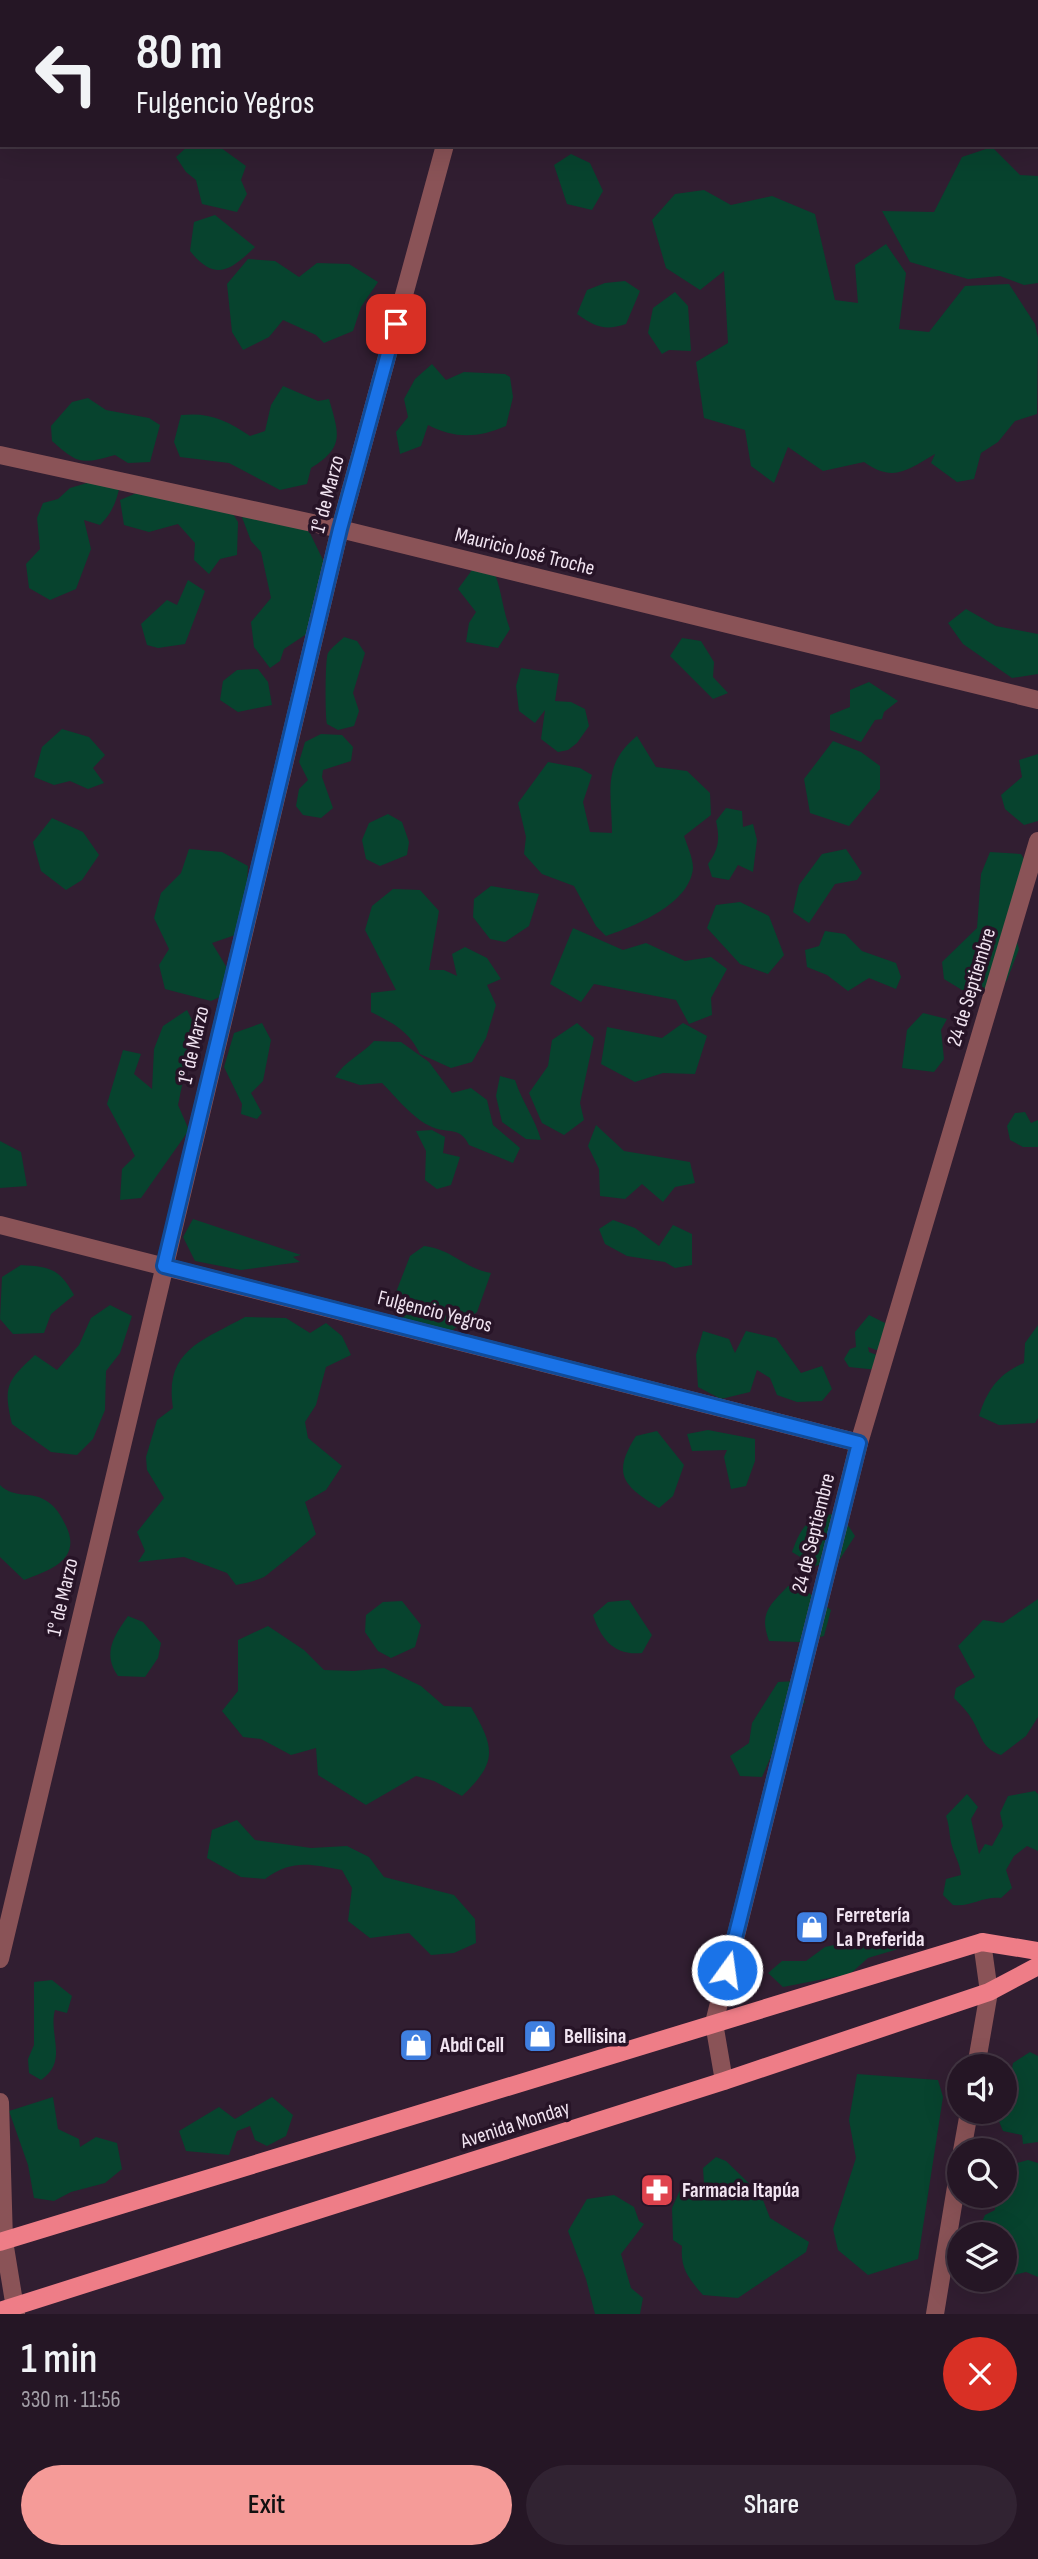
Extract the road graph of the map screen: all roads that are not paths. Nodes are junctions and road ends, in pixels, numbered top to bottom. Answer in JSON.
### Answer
{"nodes":[{"id":1,"x":444,"y":147,"type":"edge"},
{"id":2,"x":0,"y":455,"type":"edge"},
{"id":3,"x":340,"y":529,"type":"junction"},
{"id":4,"x":1038,"y":700,"type":"edge"},
{"id":5,"x":1038,"y":841,"type":"edge"},
{"id":6,"x":0,"y":1225,"type":"edge"},
{"id":7,"x":164,"y":1266,"type":"junction"},
{"id":8,"x":859,"y":1443,"type":"junction"},
{"id":9,"x":982,"y":1942,"type":"junction"},
{"id":10,"x":1038,"y":1951,"type":"edge"},
{"id":11,"x":0,"y":1959,"type":"edge"},
{"id":12,"x":1038,"y":1966,"type":"edge"},
{"id":13,"x":989,"y":1992,"type":"junction"},
{"id":14,"x":714,"y":2023,"type":"junction"},
{"id":15,"x":978,"y":2054,"type":"edge"},
{"id":16,"x":724,"y":2081,"type":"junction"},
{"id":17,"x":0,"y":2102,"type":"edge"},
{"id":18,"x":952,"y":2208,"type":"edge"},
{"id":19,"x":2,"y":2241,"type":"edge"},
{"id":20,"x":10,"y":2311,"type":"edge"},
{"id":21,"x":934,"y":2314,"type":"edge"}],
"edges":[{"from":1,"to":3,"type":"street","name":"1° de Marzo"},
{"from":2,"to":3,"type":"street","name":"Mauricio José Troche"},
{"from":3,"to":4,"type":"street","name":"Mauricio José Troche"},
{"from":3,"to":7,"type":"street","name":"1° de Marzo"},
{"from":5,"to":8,"type":"street","name":"24 de Septiembre"},
{"from":6,"to":7,"type":"street","name":"Fulgencio Yegros"},
{"from":7,"to":8,"type":"street","name":"Fulgencio Yegros"},
{"from":7,"to":11,"type":"street","name":"1° de Marzo"},
{"from":8,"to":14,"type":"street","name":"24 de Septiembre"},
{"from":9,"to":10,"type":"main road","name":"Avenida Monday"},
{"from":9,"to":13,"type":"street"},
{"from":9,"to":14,"type":"main road","name":"Avenida Monday"},
{"from":12,"to":13,"type":"main road","name":"Avenida Monday"},
{"from":13,"to":15,"type":"street"},
{"from":13,"to":16,"type":"main road","name":"Avenida Monday"},
{"from":14,"to":16,"type":"street","name":"24 de Septiembre"},
{"from":14,"to":19,"type":"main road","name":"Avenida Monday"},
{"from":16,"to":20,"type":"main road","name":"Avenida Monday"},
{"from":17,"to":19,"type":"street"},
{"from":18,"to":21,"type":"street"},
{"from":19,"to":20,"type":"street"}]}
